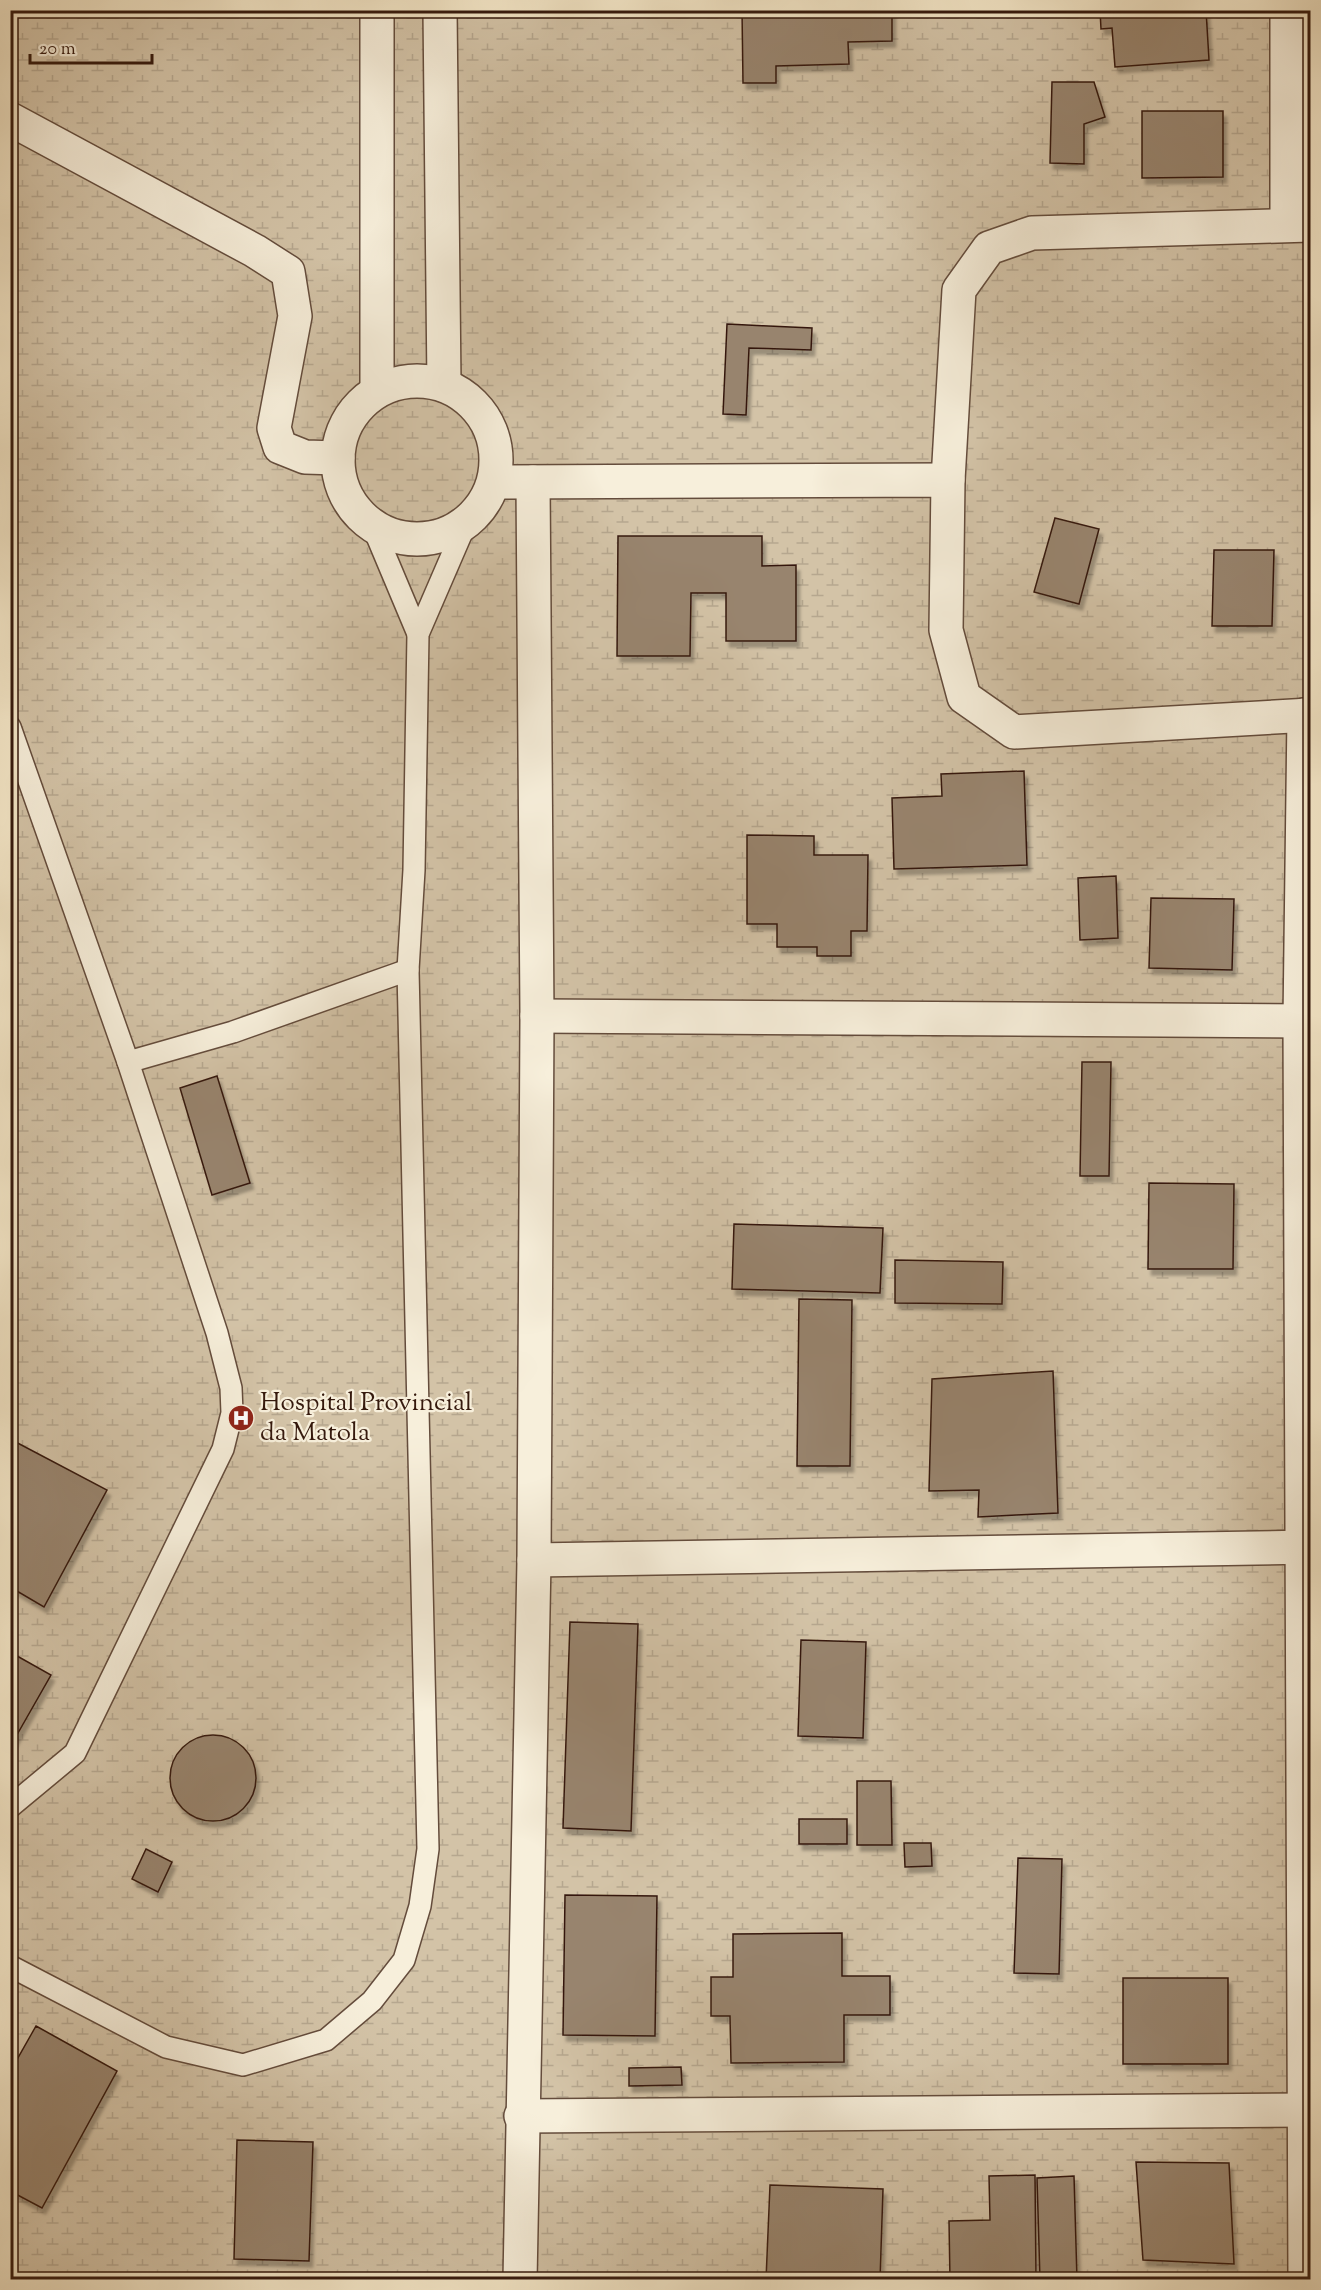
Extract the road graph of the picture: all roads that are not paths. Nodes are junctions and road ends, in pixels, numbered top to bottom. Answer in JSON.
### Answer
{"nodes":[{"id":1,"x":377,"y":10,"type":"edge"},
{"id":2,"x":440,"y":10,"type":"edge"},
{"id":3,"x":1287,"y":10,"type":"edge"},
{"id":4,"x":10,"y":119,"type":"edge"},
{"id":5,"x":1299,"y":224,"type":"edge"},
{"id":6,"x":444,"y":385,"type":"junction"},
{"id":7,"x":377,"y":391,"type":"junction"},
{"id":8,"x":338,"y":458,"type":"junction"},
{"id":9,"x":948,"y":480,"type":"junction"},
{"id":10,"x":494,"y":482,"type":"junction"},
{"id":11,"x":533,"y":482,"type":"junction"},
{"id":12,"x":466,"y":523,"type":"junction"},
{"id":13,"x":373,"y":527,"type":"junction"},
{"id":14,"x":418,"y":634,"type":"junction"},
{"id":15,"x":1307,"y":715,"type":"edge"},
{"id":16,"x":10,"y":727,"type":"edge"},
{"id":17,"x":408,"y":970,"type":"junction"},
{"id":18,"x":537,"y":1016,"type":"junction"},
{"id":19,"x":1305,"y":1021,"type":"edge"},
{"id":20,"x":129,"y":1062,"type":"junction"},
{"id":21,"x":1306,"y":1547,"type":"edge"},
{"id":22,"x":534,"y":1560,"type":"junction"},
{"id":23,"x":10,"y":1807,"type":"edge"},
{"id":24,"x":10,"y":1966,"type":"edge"},
{"id":25,"x":1307,"y":2110,"type":"edge"},
{"id":26,"x":521,"y":2116,"type":"junction"},
{"id":27,"x":520,"y":2280,"type":"edge"},
{"id":28,"x":1305,"y":2280,"type":"edge"}],
"edges":[{"from":1,"to":7,"type":"street"},
{"from":2,"to":6,"type":"street"},
{"from":3,"to":5,"type":"street"},
{"from":4,"to":8,"type":"street"},
{"from":5,"to":9,"type":"street"},
{"from":6,"to":7,"type":"street"},
{"from":6,"to":10,"type":"street"},
{"from":7,"to":8,"type":"street"},
{"from":8,"to":13,"type":"street"},
{"from":9,"to":11,"type":"street"},
{"from":9,"to":15,"type":"street"},
{"from":10,"to":11,"type":"street"},
{"from":10,"to":12,"type":"street"},
{"from":11,"to":18,"type":"street"},
{"from":12,"to":13,"type":"street"},
{"from":12,"to":14,"type":"lane"},
{"from":13,"to":14,"type":"lane"},
{"from":14,"to":17,"type":"lane"},
{"from":15,"to":19,"type":"street"},
{"from":16,"to":20,"type":"lane"},
{"from":17,"to":20,"type":"lane"},
{"from":17,"to":24,"type":"lane"},
{"from":18,"to":19,"type":"street"},
{"from":18,"to":22,"type":"street"},
{"from":19,"to":21,"type":"street"},
{"from":20,"to":23,"type":"lane"},
{"from":21,"to":22,"type":"street"},
{"from":21,"to":25,"type":"street"},
{"from":22,"to":26,"type":"street"},
{"from":25,"to":26,"type":"street"},
{"from":25,"to":28,"type":"street"},
{"from":26,"to":27,"type":"street"}]}
